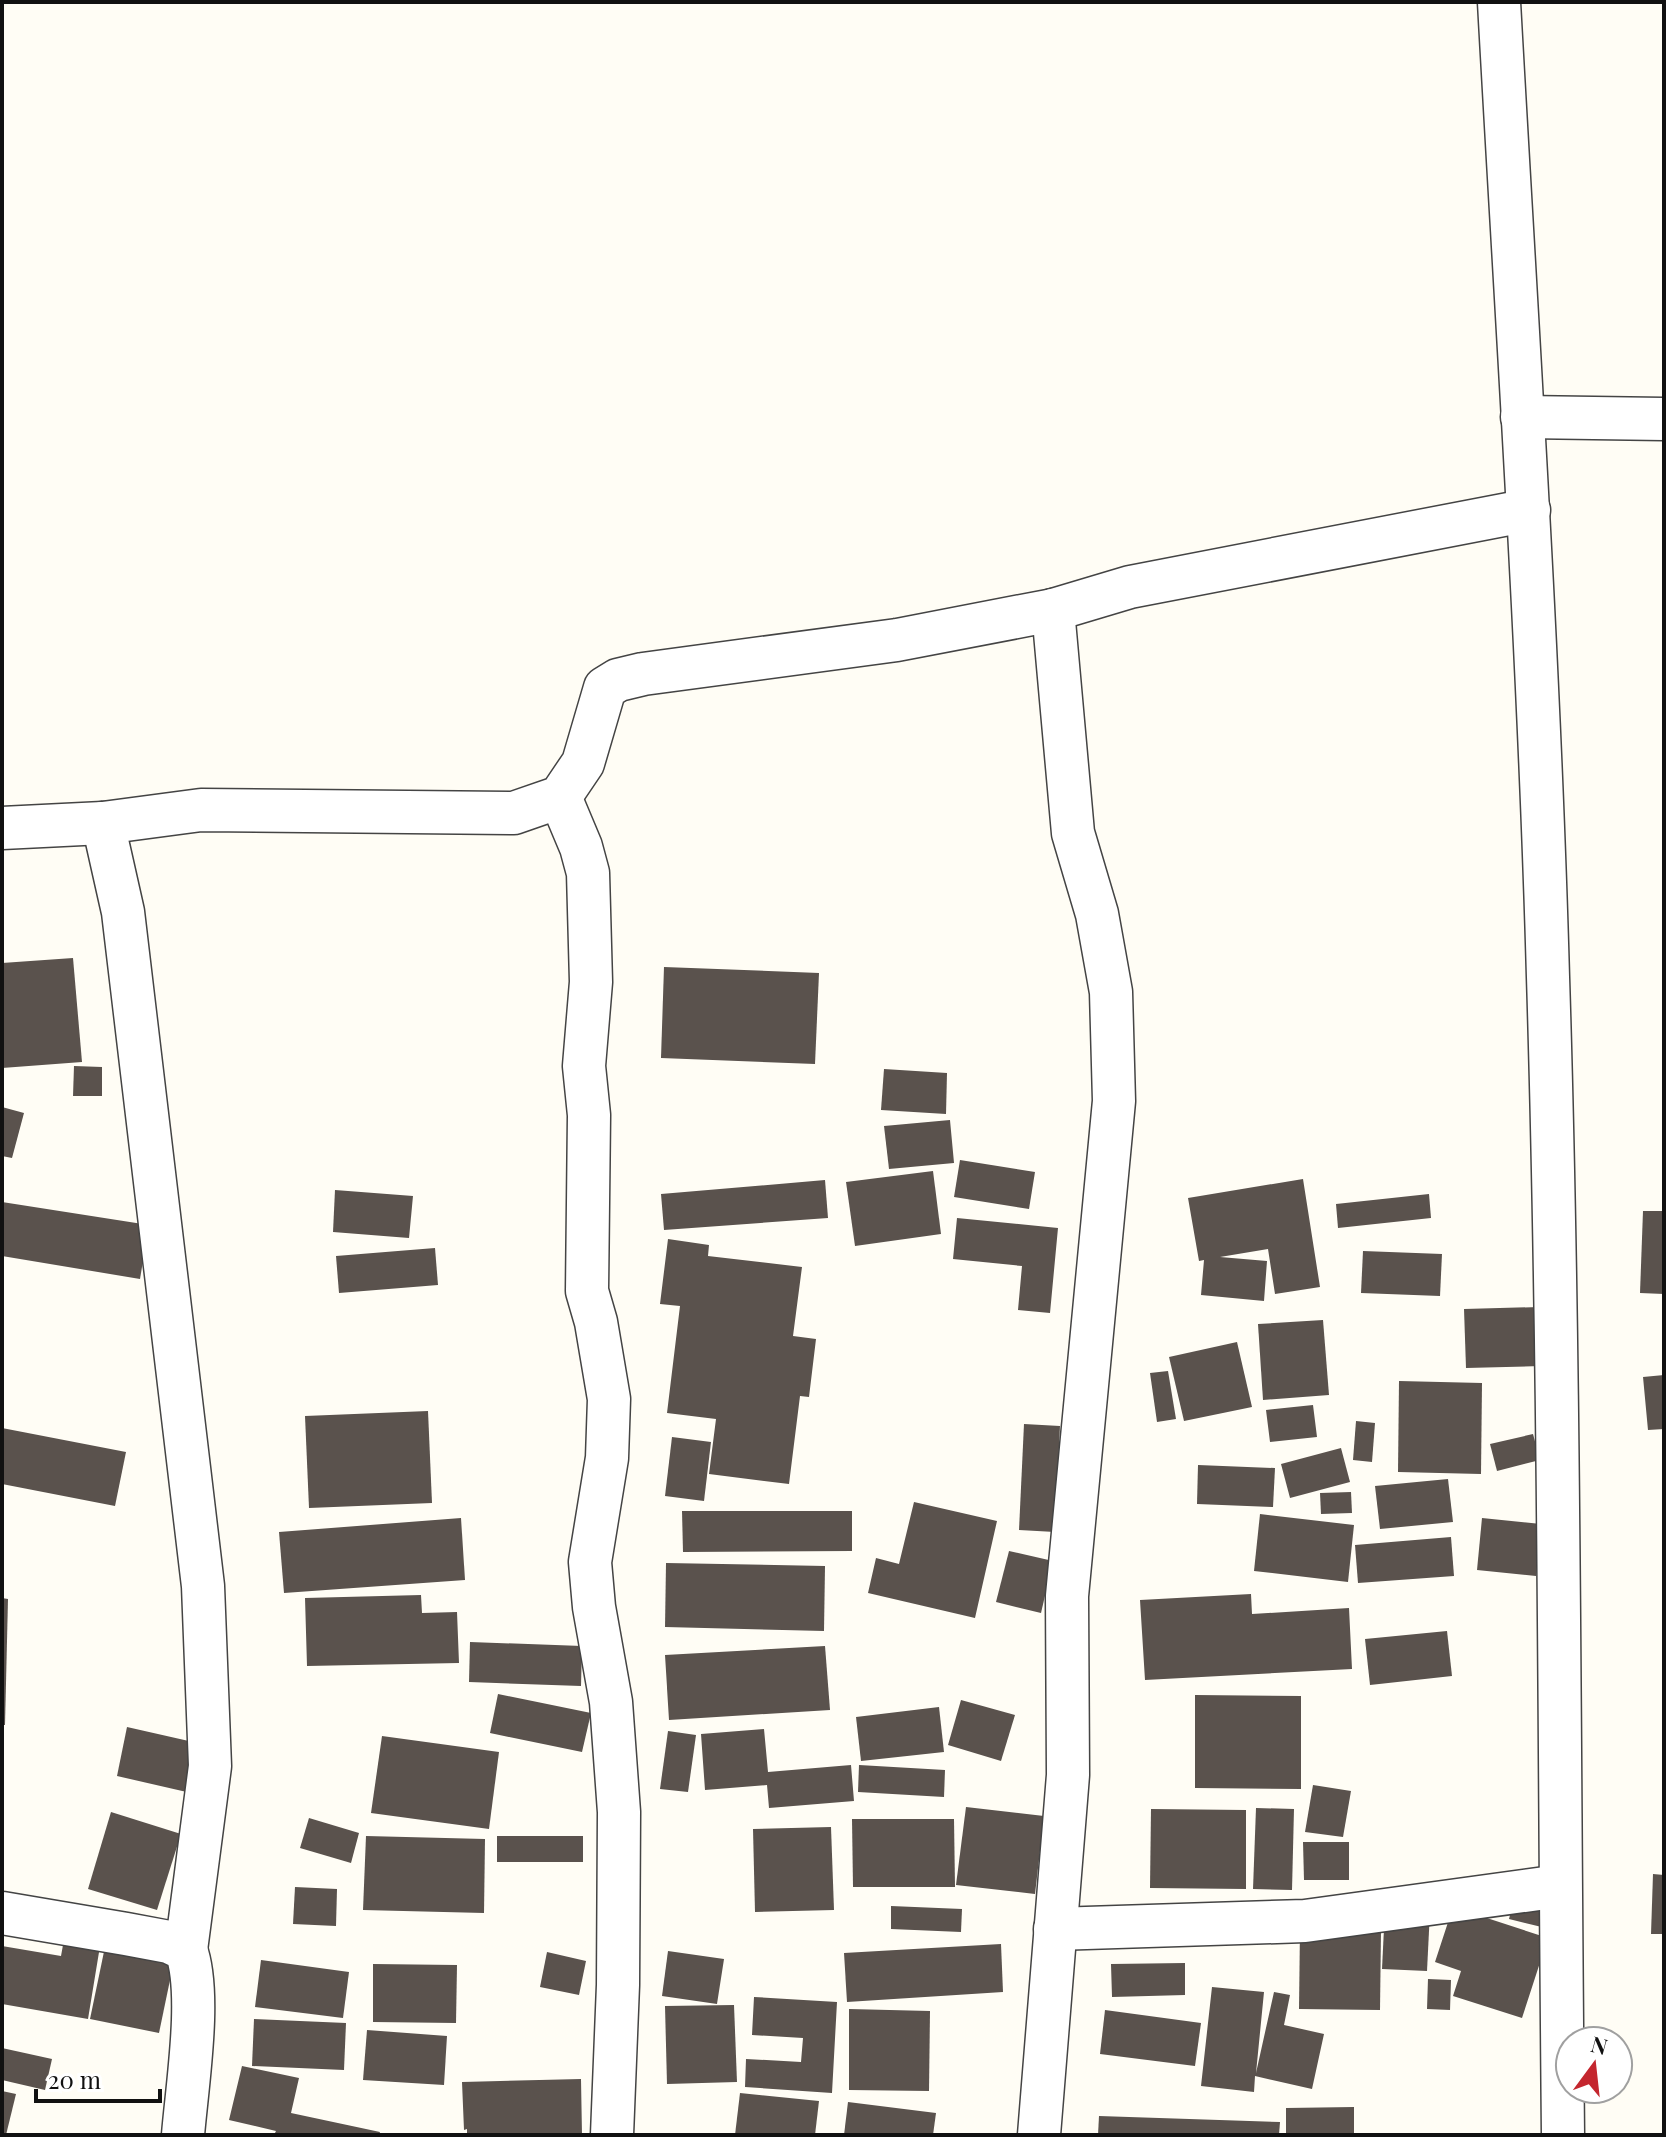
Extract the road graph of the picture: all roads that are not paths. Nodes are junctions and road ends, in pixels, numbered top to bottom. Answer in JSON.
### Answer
{"nodes":[{"id":1,"x":1499,"y":2,"type":"edge"},
{"id":2,"x":1522,"y":417,"type":"junction"},
{"id":3,"x":1664,"y":419,"type":"edge"},
{"id":4,"x":1529,"y":510,"type":"junction"},
{"id":5,"x":1053,"y":610,"type":"junction"},
{"id":6,"x":560,"y":797,"type":"junction"},
{"id":7,"x":103,"y":823,"type":"junction"},
{"id":8,"x":2,"y":828,"type":"edge"},
{"id":9,"x":1560,"y":1886,"type":"junction"},
{"id":10,"x":2,"y":1913,"type":"edge"},
{"id":11,"x":1055,"y":1929,"type":"junction"},
{"id":12,"x":186,"y":1950,"type":"junction"},
{"id":13,"x":183,"y":2135,"type":"edge"},
{"id":14,"x":612,"y":2135,"type":"edge"},
{"id":15,"x":1039,"y":2135,"type":"edge"},
{"id":16,"x":1563,"y":2135,"type":"edge"}],
"edges":[{"from":1,"to":2,"type":"street"},
{"from":2,"to":3,"type":"street"},
{"from":2,"to":4,"type":"street"},
{"from":4,"to":5,"type":"street"},
{"from":4,"to":9,"type":"street"},
{"from":5,"to":6,"type":"street"},
{"from":5,"to":11,"type":"street"},
{"from":6,"to":7,"type":"street"},
{"from":6,"to":14,"type":"street"},
{"from":7,"to":8,"type":"street"},
{"from":7,"to":12,"type":"street"},
{"from":9,"to":11,"type":"street"},
{"from":9,"to":16,"type":"street"},
{"from":10,"to":12,"type":"street"},
{"from":11,"to":15,"type":"street"},
{"from":12,"to":13,"type":"street"}]}
